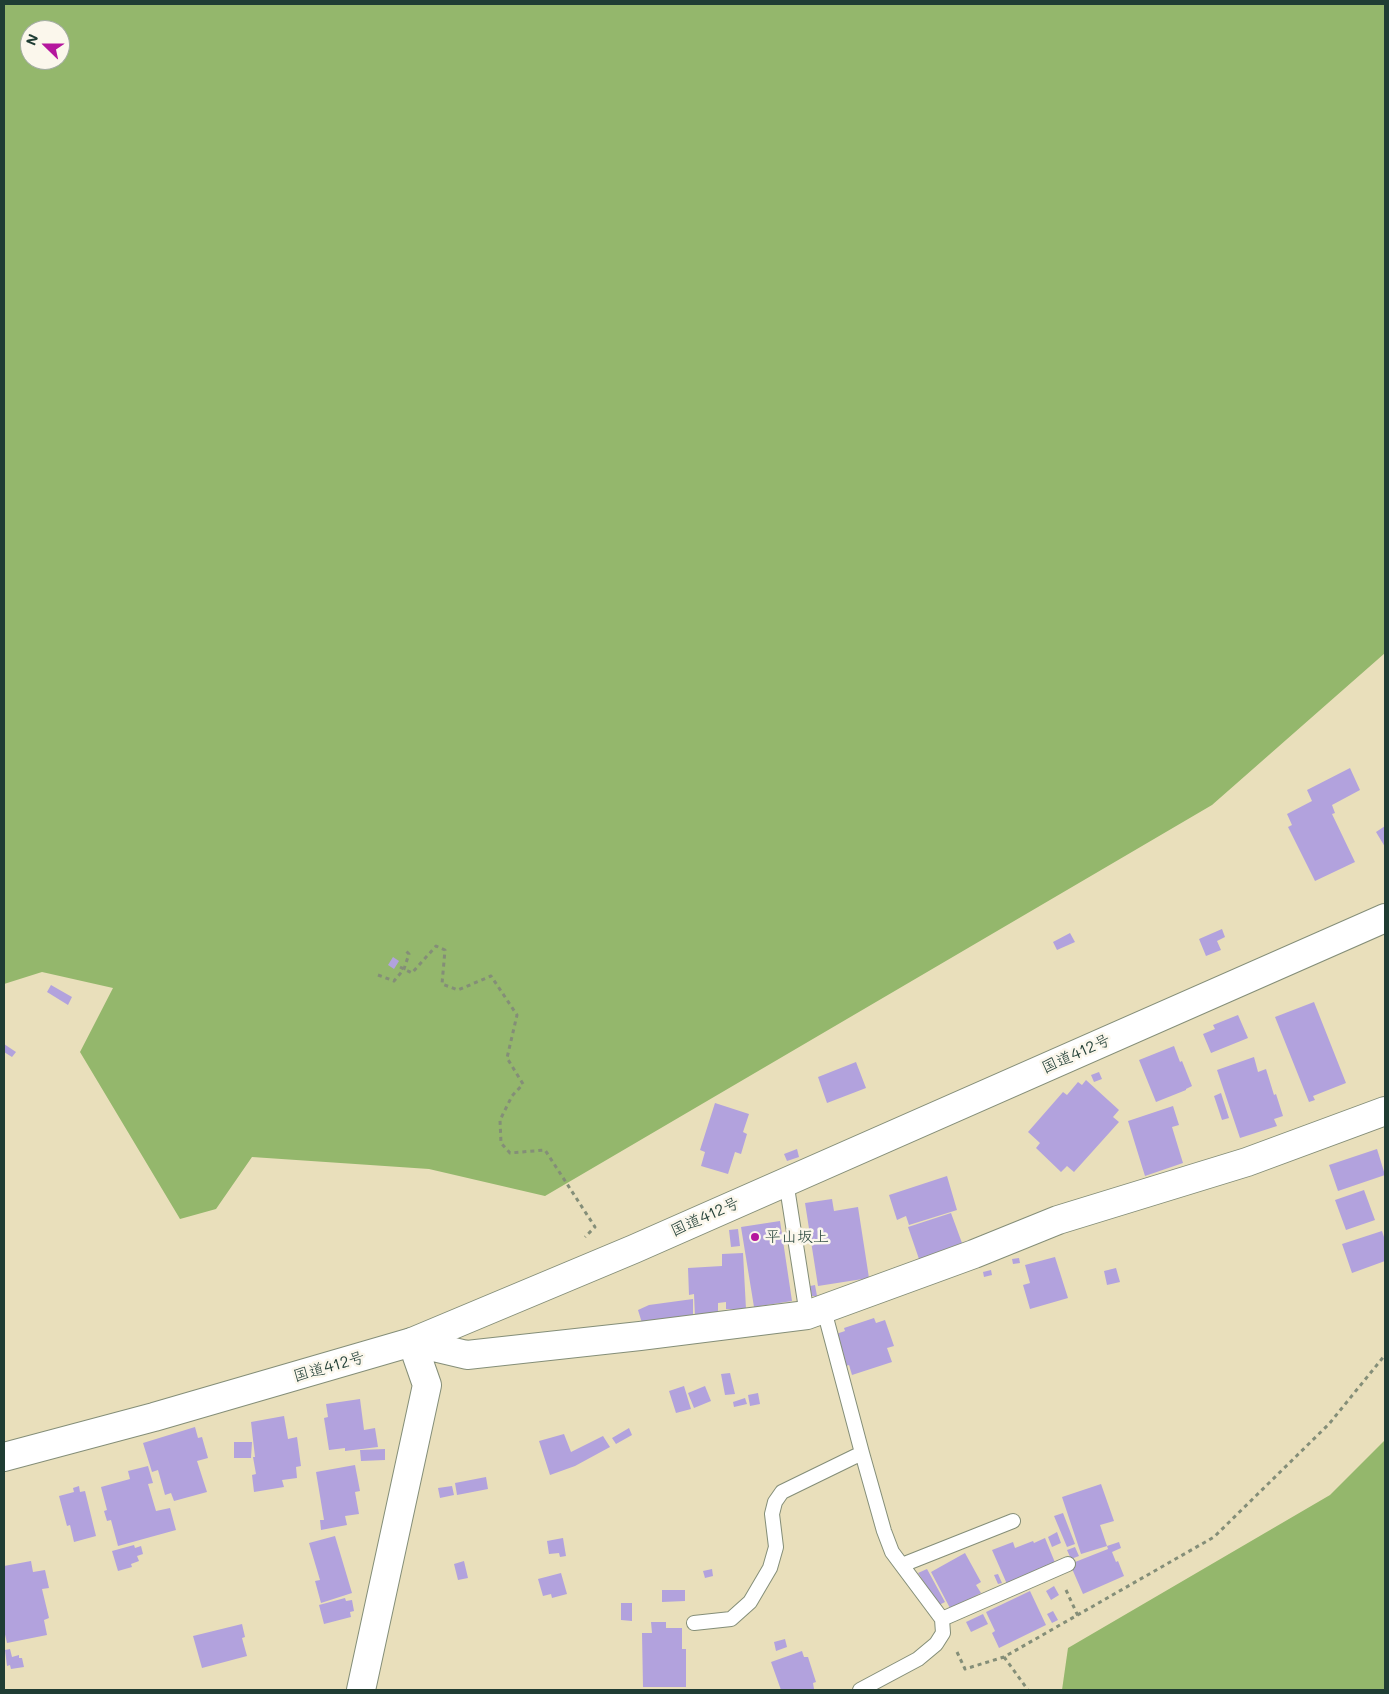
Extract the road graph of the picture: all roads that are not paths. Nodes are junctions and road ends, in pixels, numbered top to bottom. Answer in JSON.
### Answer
{"nodes":[{"id":1,"x":1385,"y":918,"type":"edge"},
{"id":2,"x":1385,"y":1114,"type":"edge"},
{"id":3,"x":786,"y":1181,"type":"junction"},
{"id":4,"x":816,"y":1312,"type":"junction"},
{"id":5,"x":412,"y":1342,"type":"junction"},
{"id":6,"x":862,"y":1453,"type":"junction"},
{"id":7,"x":4,"y":1458,"type":"edge"},
{"id":8,"x":1013,"y":1521,"type":"dead end"},
{"id":9,"x":902,"y":1565,"type":"junction"},
{"id":10,"x":1062,"y":1567,"type":"road end"},
{"id":11,"x":942,"y":1619,"type":"junction"},
{"id":12,"x":694,"y":1623,"type":"dead end"},
{"id":13,"x":361,"y":1690,"type":"edge"},
{"id":14,"x":860,"y":1690,"type":"edge"}],
"edges":[{"from":1,"to":3,"type":"main road","name":"国道412号"},
{"from":2,"to":4,"type":"main road"},
{"from":3,"to":4,"type":"lane"},
{"from":3,"to":5,"type":"main road","name":"国道412号"},
{"from":4,"to":5,"type":"main road"},
{"from":4,"to":6,"type":"lane"},
{"from":5,"to":7,"type":"main road","name":"国道412号"},
{"from":5,"to":13,"type":"main road"},
{"from":6,"to":9,"type":"lane"},
{"from":6,"to":12,"type":"lane"},
{"from":8,"to":9,"type":"lane"},
{"from":9,"to":11,"type":"lane"},
{"from":10,"to":11,"type":"lane"},
{"from":11,"to":14,"type":"lane"}]}
